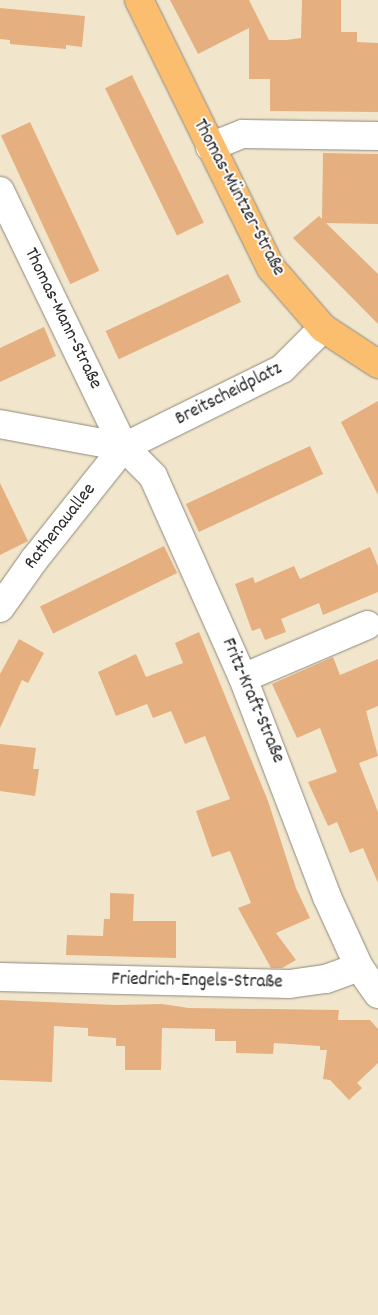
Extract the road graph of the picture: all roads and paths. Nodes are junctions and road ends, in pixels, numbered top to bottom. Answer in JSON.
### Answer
{"nodes":[{"id":1,"x":139,"y":0,"type":"edge"},
{"id":2,"x":378,"y":136,"type":"edge"},
{"id":3,"x":210,"y":147,"type":"junction"},
{"id":4,"x":0,"y":192,"type":"edge"},
{"id":5,"x":323,"y":328,"type":"junction"},
{"id":6,"x":378,"y":364,"type":"edge"},
{"id":7,"x":0,"y":424,"type":"edge"},
{"id":8,"x":124,"y":447,"type":"junction"},
{"id":9,"x":0,"y":608,"type":"edge"},
{"id":10,"x":367,"y":625,"type":"dead end"},
{"id":11,"x":243,"y":678,"type":"junction"},
{"id":12,"x":359,"y":967,"type":"junction"},
{"id":13,"x":0,"y":977,"type":"edge"},
{"id":14,"x":378,"y":994,"type":"edge"}],
"edges":[{"from":1,"to":3,"type":"main road","name":"Thomas-Müntzer-Straße"},
{"from":2,"to":3,"type":"street"},
{"from":3,"to":5,"type":"main road","name":"Thomas-Müntzer-Straße"},
{"from":4,"to":8,"type":"street","name":"Thomas-Mann-Straße"},
{"from":5,"to":6,"type":"main road","name":"Thomas-Müntzer-Straße"},
{"from":5,"to":8,"type":"street","name":"Breitscheidplatz"},
{"from":7,"to":8,"type":"street"},
{"from":8,"to":9,"type":"street","name":"Rathenauallee"},
{"from":8,"to":11,"type":"street","name":"Fritz-Kraft-Straße"},
{"from":10,"to":11,"type":"street"},
{"from":11,"to":12,"type":"street","name":"Fritz-Kraft-Straße"},
{"from":12,"to":13,"type":"street","name":"Friedrich-Engels-Straße"},
{"from":12,"to":14,"type":"street"}]}
